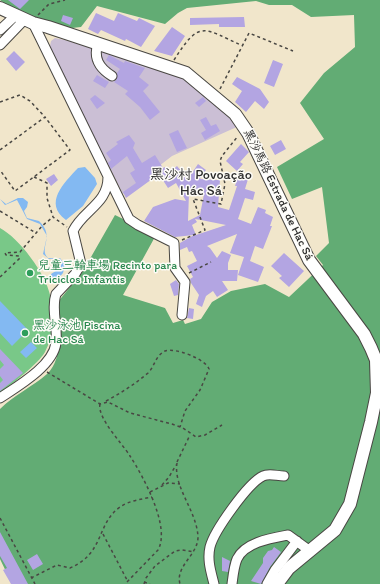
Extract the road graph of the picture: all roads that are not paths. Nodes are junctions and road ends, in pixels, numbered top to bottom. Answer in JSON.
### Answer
{"nodes":[{"id":1,"x":0,"y":8,"type":"edge"},
{"id":2,"x":25,"y":20,"type":"junction"},
{"id":3,"x":48,"y":26,"type":"junction"},
{"id":4,"x":0,"y":30,"type":"edge"},
{"id":5,"x":40,"y":41,"type":"junction"},
{"id":6,"x":98,"y":43,"type":"junction"},
{"id":7,"x":0,"y":45,"type":"edge"},
{"id":8,"x":112,"y":76,"type":"dead end"},
{"id":9,"x":108,"y":177,"type":"junction"},
{"id":10,"x":182,"y":315,"type":"dead end"},
{"id":11,"x":0,"y":398,"type":"edge"},
{"id":12,"x":284,"y":476,"type":"dead end"},
{"id":13,"x":297,"y":541,"type":"junction"},
{"id":14,"x":310,"y":551,"type":"junction"},
{"id":15,"x":214,"y":584,"type":"edge"},
{"id":16,"x":232,"y":584,"type":"edge"},
{"id":17,"x":267,"y":584,"type":"edge"},
{"id":18,"x":277,"y":584,"type":"edge"}],
"edges":[{"from":1,"to":2,"type":"main road","name":"黑沙馬路 Estrada de Hac Sá"},
{"from":2,"to":3,"type":"main road","name":"黑沙馬路 Estrada de Hac Sá"},
{"from":2,"to":4,"type":"street"},
{"from":2,"to":5,"type":"street"},
{"from":2,"to":7,"type":"street"},
{"from":3,"to":5,"type":"street"},
{"from":3,"to":6,"type":"main road","name":"黑沙馬路 Estrada de Hac Sá"},
{"from":5,"to":9,"type":"street"},
{"from":6,"to":8,"type":"street"},
{"from":6,"to":14,"type":"main road","name":"黑沙馬路 Estrada de Hac Sá"},
{"from":9,"to":10,"type":"street"},
{"from":9,"to":11,"type":"street"},
{"from":12,"to":15,"type":"street"},
{"from":13,"to":14,"type":"street"},
{"from":13,"to":16,"type":"street"},
{"from":13,"to":17,"type":"street"},
{"from":14,"to":18,"type":"main road","name":"黑沙馬路 Estrada de Hac Sá"}]}
